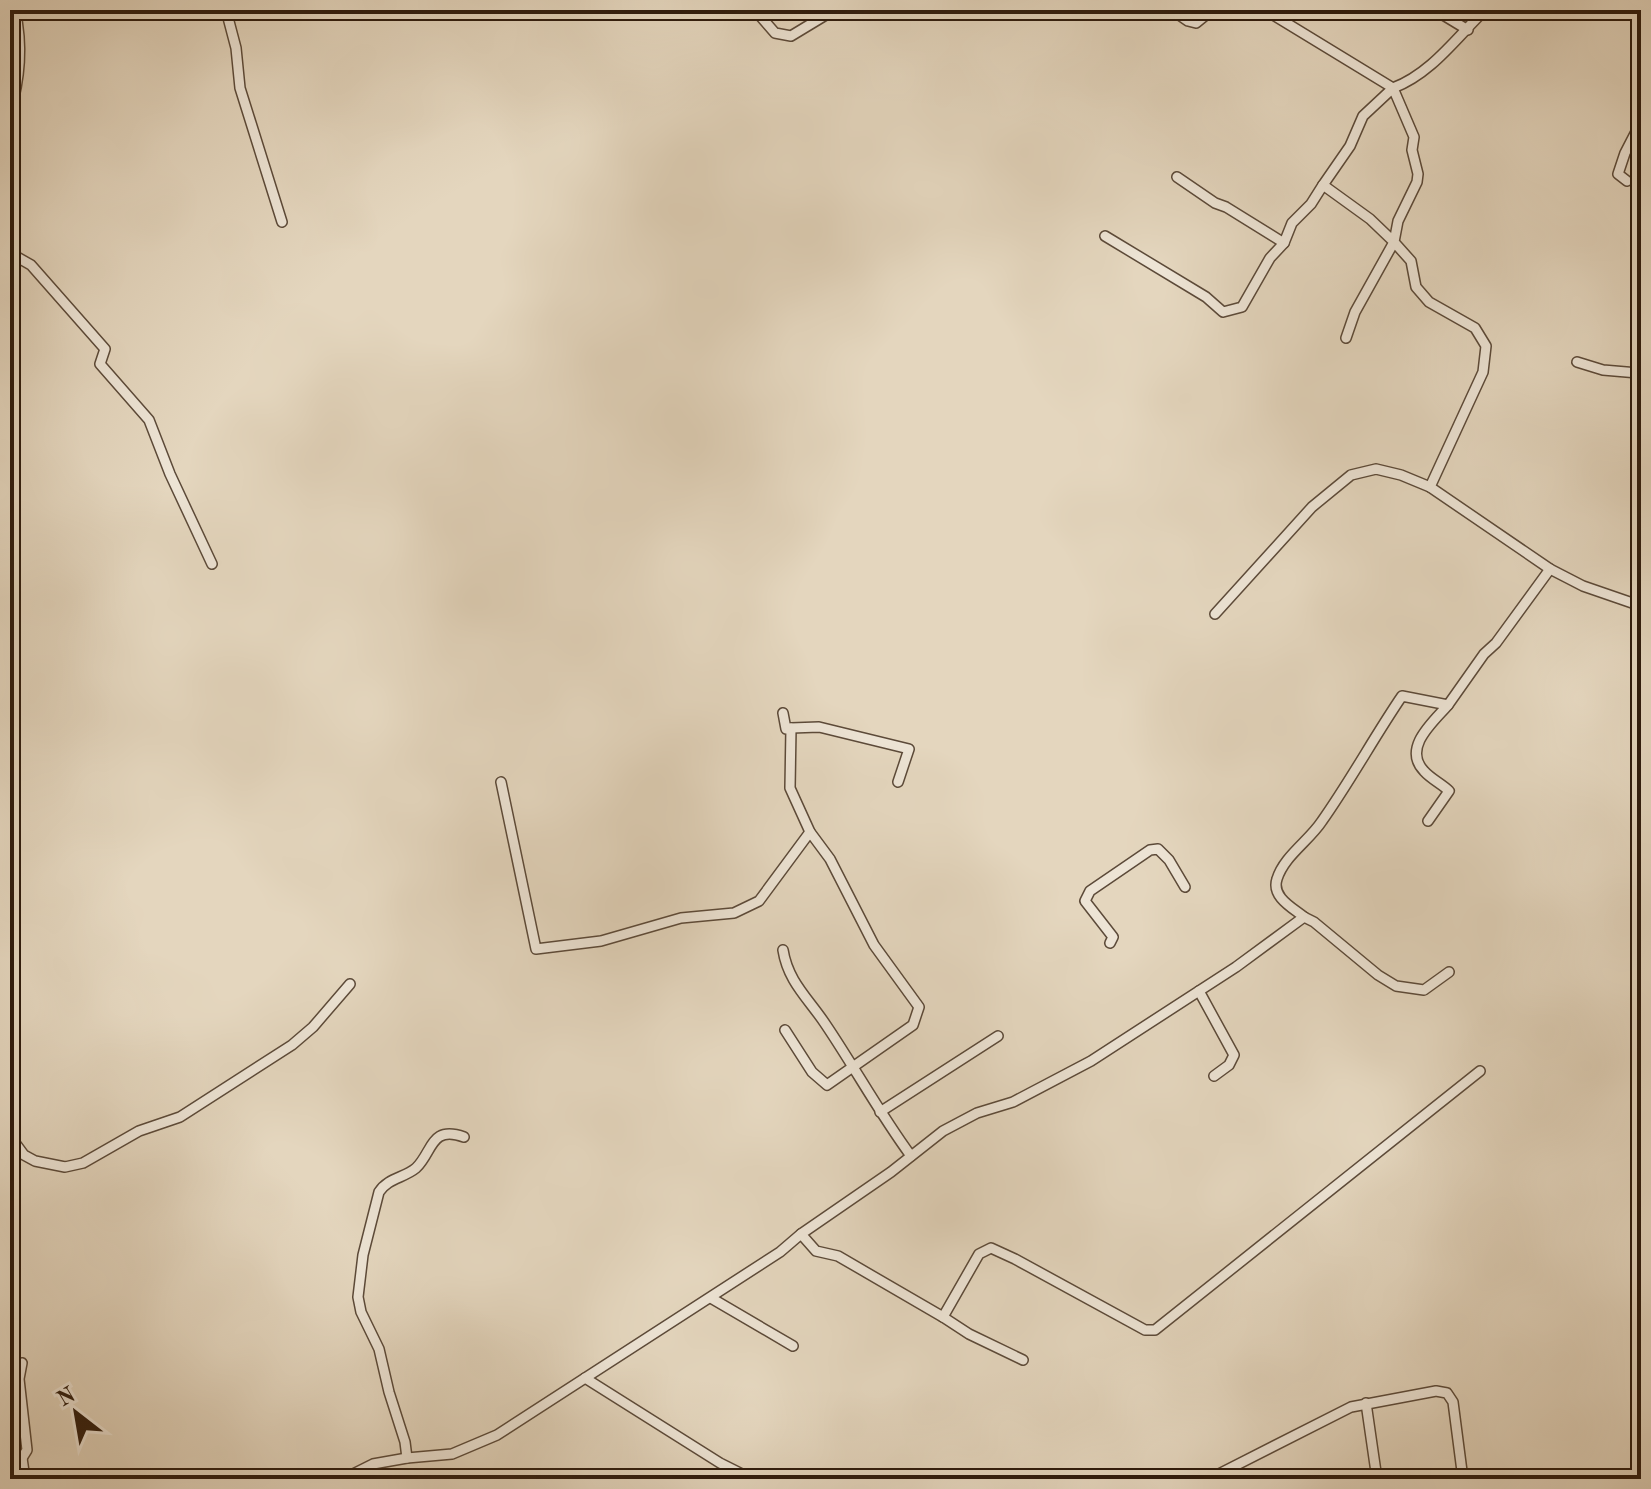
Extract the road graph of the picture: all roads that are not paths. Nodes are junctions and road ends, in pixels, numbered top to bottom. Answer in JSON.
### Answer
{"nodes":[{"id":1,"x":15,"y":10,"type":"edge"},
{"id":2,"x":226,"y":10,"type":"edge"},
{"id":3,"x":755,"y":10,"type":"edge"},
{"id":4,"x":834,"y":10,"type":"edge"},
{"id":5,"x":1172,"y":10,"type":"edge"},
{"id":6,"x":1212,"y":10,"type":"edge"},
{"id":7,"x":1265,"y":10,"type":"edge"},
{"id":8,"x":1435,"y":10,"type":"edge"},
{"id":9,"x":1485,"y":10,"type":"edge"},
{"id":10,"x":1468,"y":30,"type":"junction"},
{"id":11,"x":1393,"y":88,"type":"junction"},
{"id":12,"x":10,"y":113,"type":"edge"},
{"id":13,"x":1641,"y":122,"type":"edge"},
{"id":14,"x":1177,"y":177,"type":"dead end"},
{"id":15,"x":1627,"y":181,"type":"dead end"},
{"id":16,"x":1323,"y":185,"type":"junction"},
{"id":17,"x":282,"y":222,"type":"dead end"},
{"id":18,"x":1105,"y":236,"type":"dead end"},
{"id":19,"x":1394,"y":242,"type":"junction"},
{"id":20,"x":1284,"y":243,"type":"junction"},
{"id":21,"x":10,"y":253,"type":"edge"},
{"id":22,"x":1346,"y":338,"type":"dead end"},
{"id":23,"x":1577,"y":362,"type":"dead end"},
{"id":24,"x":1641,"y":370,"type":"edge"},
{"id":25,"x":1430,"y":487,"type":"junction"},
{"id":26,"x":212,"y":564,"type":"dead end"},
{"id":27,"x":1550,"y":569,"type":"junction"},
{"id":28,"x":1641,"y":606,"type":"edge"},
{"id":29,"x":1215,"y":614,"type":"dead end"},
{"id":30,"x":1448,"y":705,"type":"junction"},
{"id":31,"x":783,"y":713,"type":"dead end"},
{"id":32,"x":791,"y":728,"type":"junction"},
{"id":33,"x":501,"y":782,"type":"dead end"},
{"id":34,"x":898,"y":782,"type":"dead end"},
{"id":35,"x":1428,"y":821,"type":"dead end"},
{"id":36,"x":810,"y":832,"type":"junction"},
{"id":37,"x":1185,"y":887,"type":"dead end"},
{"id":38,"x":1304,"y":917,"type":"junction"},
{"id":39,"x":1110,"y":943,"type":"dead end"},
{"id":40,"x":783,"y":950,"type":"dead end"},
{"id":41,"x":1449,"y":972,"type":"dead end"},
{"id":42,"x":350,"y":984,"type":"dead end"},
{"id":43,"x":1199,"y":991,"type":"junction"},
{"id":44,"x":785,"y":1030,"type":"dead end"},
{"id":45,"x":998,"y":1036,"type":"dead end"},
{"id":46,"x":852,"y":1069,"type":"junction"},
{"id":47,"x":1480,"y":1071,"type":"dead end"},
{"id":48,"x":1214,"y":1076,"type":"dead end"},
{"id":49,"x":880,"y":1112,"type":"junction"},
{"id":50,"x":10,"y":1136,"type":"edge"},
{"id":51,"x":464,"y":1137,"type":"dead end"},
{"id":52,"x":911,"y":1156,"type":"junction"},
{"id":53,"x":801,"y":1234,"type":"junction"},
{"id":54,"x":711,"y":1298,"type":"junction"},
{"id":55,"x":943,"y":1317,"type":"junction"},
{"id":56,"x":793,"y":1346,"type":"dead end"},
{"id":57,"x":1023,"y":1360,"type":"dead end"},
{"id":58,"x":22,"y":1363,"type":"dead end"},
{"id":59,"x":585,"y":1378,"type":"junction"},
{"id":60,"x":1366,"y":1403,"type":"junction"},
{"id":61,"x":10,"y":1458,"type":"edge"},
{"id":62,"x":22,"y":1458,"type":"junction"},
{"id":63,"x":407,"y":1458,"type":"junction"},
{"id":64,"x":25,"y":1479,"type":"edge"},
{"id":65,"x":343,"y":1479,"type":"edge"},
{"id":66,"x":752,"y":1479,"type":"edge"},
{"id":67,"x":1209,"y":1479,"type":"edge"},
{"id":68,"x":1377,"y":1479,"type":"edge"},
{"id":69,"x":1463,"y":1479,"type":"edge"}],
"edges":[{"from":1,"to":12,"type":"street"},
{"from":2,"to":17,"type":"street"},
{"from":3,"to":4,"type":"street"},
{"from":5,"to":6,"type":"street"},
{"from":7,"to":11,"type":"street"},
{"from":8,"to":10,"type":"street"},
{"from":9,"to":10,"type":"street"},
{"from":10,"to":11,"type":"street"},
{"from":11,"to":16,"type":"street"},
{"from":11,"to":19,"type":"street"},
{"from":13,"to":15,"type":"street"},
{"from":14,"to":20,"type":"street"},
{"from":16,"to":19,"type":"street"},
{"from":16,"to":20,"type":"street"},
{"from":18,"to":20,"type":"street"},
{"from":19,"to":22,"type":"street"},
{"from":19,"to":25,"type":"street"},
{"from":21,"to":26,"type":"street"},
{"from":23,"to":24,"type":"street"},
{"from":25,"to":27,"type":"street"},
{"from":25,"to":29,"type":"street"},
{"from":27,"to":28,"type":"street"},
{"from":27,"to":30,"type":"street"},
{"from":30,"to":35,"type":"street"},
{"from":30,"to":38,"type":"street"},
{"from":31,"to":32,"type":"street"},
{"from":32,"to":34,"type":"street"},
{"from":32,"to":36,"type":"street"},
{"from":33,"to":36,"type":"street"},
{"from":36,"to":46,"type":"street"},
{"from":37,"to":39,"type":"street"},
{"from":38,"to":41,"type":"street"},
{"from":38,"to":43,"type":"street"},
{"from":40,"to":46,"type":"street"},
{"from":42,"to":50,"type":"street"},
{"from":43,"to":48,"type":"street"},
{"from":43,"to":52,"type":"street"},
{"from":44,"to":46,"type":"street"},
{"from":45,"to":49,"type":"street"},
{"from":46,"to":49,"type":"street"},
{"from":47,"to":55,"type":"street"},
{"from":49,"to":52,"type":"street"},
{"from":51,"to":63,"type":"street"},
{"from":52,"to":53,"type":"street"},
{"from":53,"to":54,"type":"street"},
{"from":53,"to":55,"type":"street"},
{"from":54,"to":56,"type":"street"},
{"from":54,"to":59,"type":"street"},
{"from":55,"to":57,"type":"street"},
{"from":58,"to":62,"type":"street"},
{"from":59,"to":63,"type":"street"},
{"from":59,"to":66,"type":"street"},
{"from":60,"to":67,"type":"street"},
{"from":60,"to":68,"type":"street"},
{"from":60,"to":69,"type":"street"},
{"from":61,"to":62,"type":"street"},
{"from":62,"to":64,"type":"street"},
{"from":63,"to":65,"type":"street"}]}
